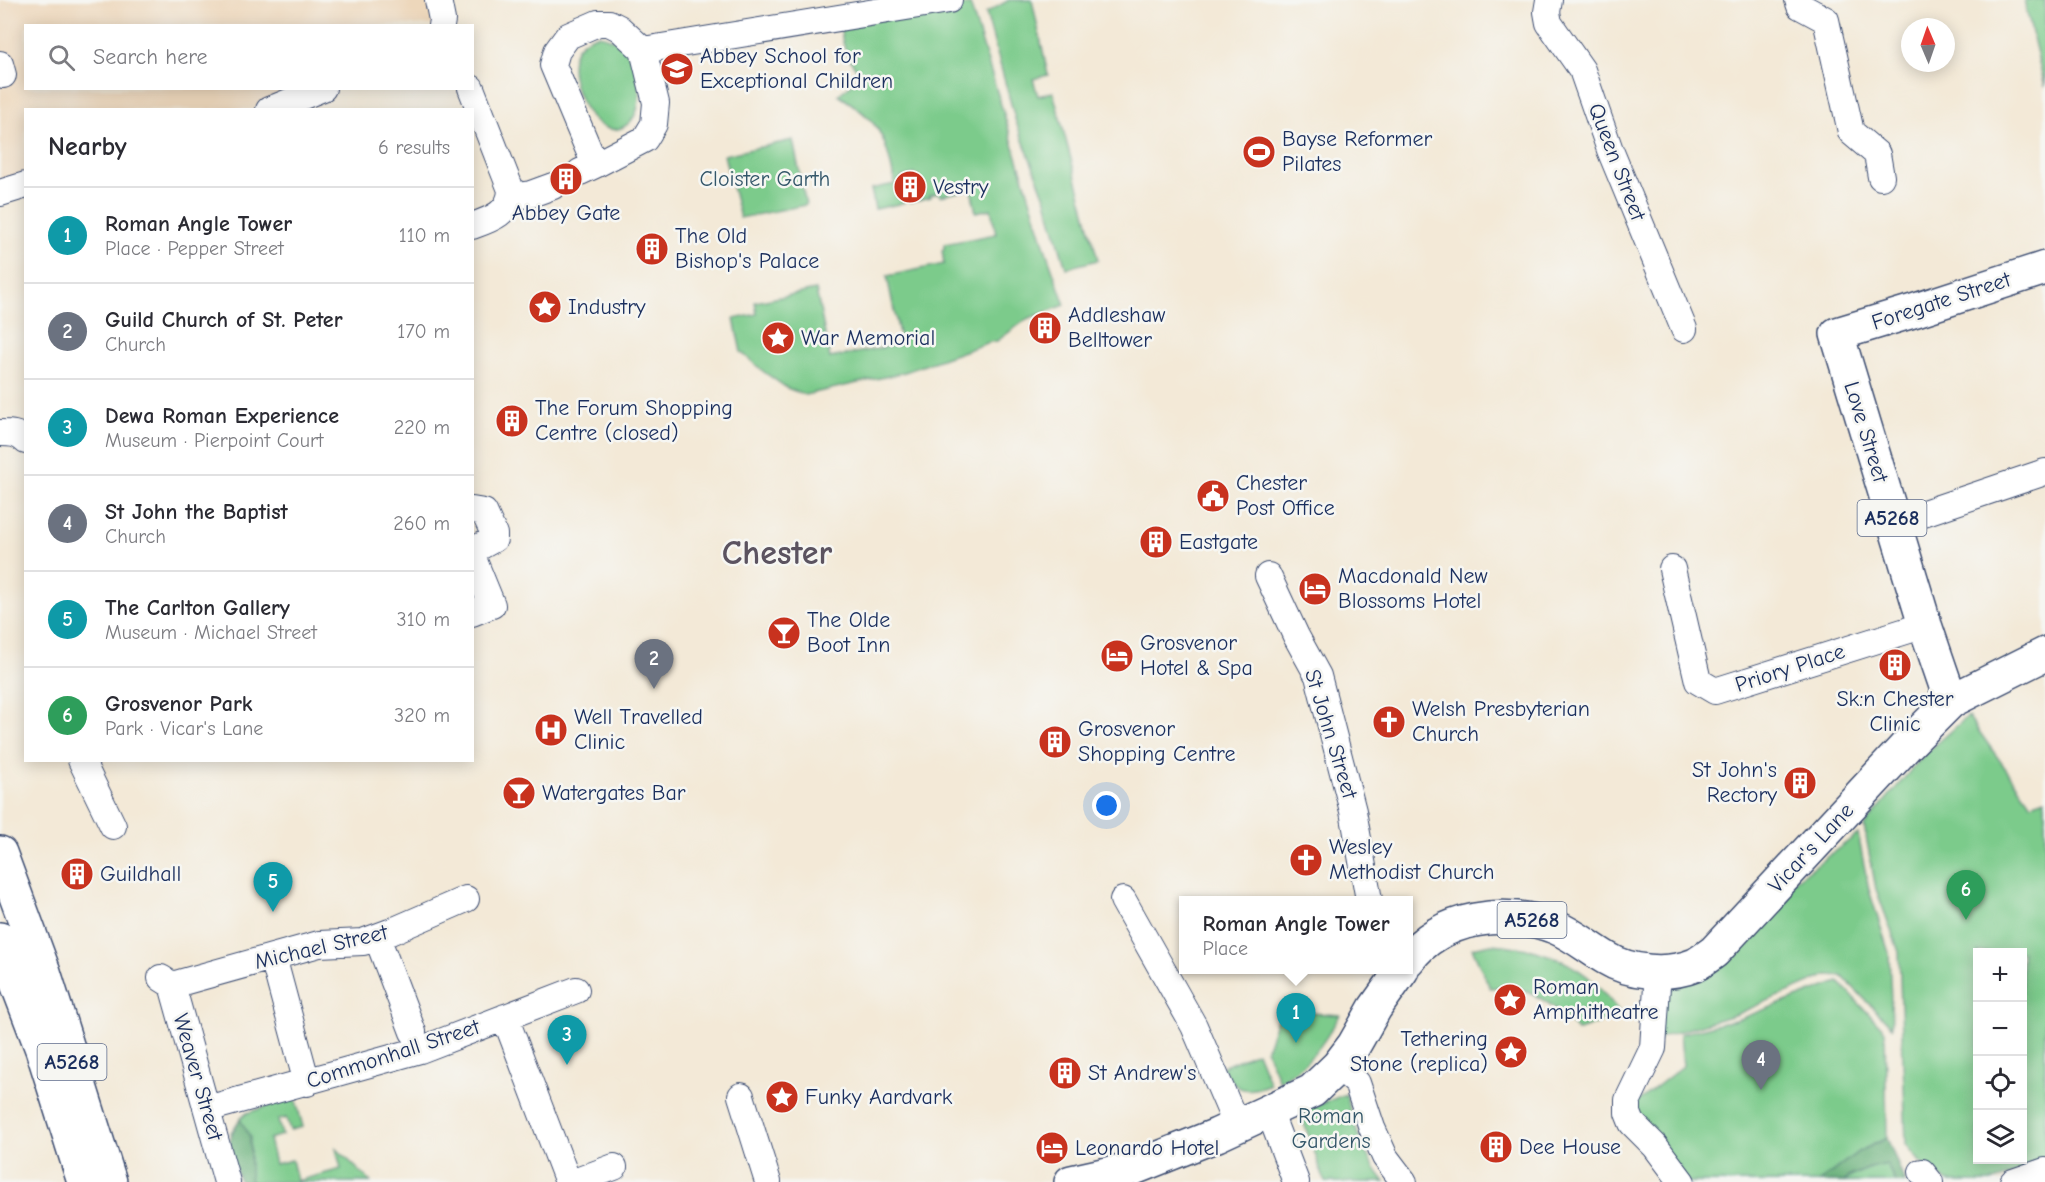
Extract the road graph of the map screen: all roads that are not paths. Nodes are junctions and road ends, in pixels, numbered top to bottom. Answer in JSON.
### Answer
{"nodes":[{"id":1,"x":438,"y":0,"type":"edge"},
{"id":2,"x":949,"y":0,"type":"edge"},
{"id":3,"x":1549,"y":0,"type":"edge"},
{"id":4,"x":1798,"y":0,"type":"edge"},
{"id":5,"x":441,"y":24,"type":"edge"},
{"id":6,"x":644,"y":50,"type":"junction"},
{"id":7,"x":317,"y":90,"type":"edge"},
{"id":8,"x":472,"y":90,"type":"edge"},
{"id":9,"x":274,"y":108,"type":"edge"},
{"id":10,"x":1881,"y":177,"type":"dead end"},
{"id":11,"x":24,"y":186,"type":"edge"},
{"id":12,"x":553,"y":186,"type":"dead end"},
{"id":13,"x":0,"y":193,"type":"edge"},
{"id":14,"x":510,"y":197,"type":"junction"},
{"id":15,"x":474,"y":225,"type":"edge"},
{"id":16,"x":2045,"y":268,"type":"edge"},
{"id":17,"x":1684,"y":329,"type":"dead end"},
{"id":18,"x":1837,"y":334,"type":"joint"},
{"id":19,"x":2045,"y":472,"type":"edge"},
{"id":20,"x":474,"y":510,"type":"edge"},
{"id":21,"x":1894,"y":523,"type":"junction"},
{"id":22,"x":474,"y":550,"type":"edge"},
{"id":23,"x":474,"y":561,"type":"edge"},
{"id":24,"x":1672,"y":569,"type":"dead end"},
{"id":25,"x":1268,"y":576,"type":"dead end"},
{"id":26,"x":474,"y":612,"type":"edge"},
{"id":27,"x":1925,"y":625,"type":"junction"},
{"id":28,"x":2045,"y":654,"type":"edge"},
{"id":29,"x":1951,"y":701,"type":"junction"},
{"id":30,"x":82,"y":762,"type":"edge"},
{"id":31,"x":113,"y":826,"type":"dead end"},
{"id":32,"x":0,"y":853,"type":"edge"},
{"id":33,"x":1368,"y":896,"type":"edge"},
{"id":34,"x":466,"y":899,"type":"dead end"},
{"id":35,"x":1123,"y":900,"type":"dead end"},
{"id":36,"x":377,"y":937,"type":"junction"},
{"id":37,"x":0,"y":939,"type":"edge"},
{"id":38,"x":1413,"y":954,"type":"edge"},
{"id":39,"x":273,"y":957,"type":"junction"},
{"id":40,"x":1658,"y":971,"type":"junction"},
{"id":41,"x":1397,"y":974,"type":"edge"},
{"id":42,"x":166,"y":981,"type":"joint"},
{"id":43,"x":576,"y":990,"type":"dead end"},
{"id":44,"x":505,"y":1017,"type":"junction"},
{"id":45,"x":413,"y":1032,"type":"dead end"},
{"id":46,"x":1338,"y":1066,"type":"junction"},
{"id":47,"x":307,"y":1083,"type":"junction"},
{"id":48,"x":741,"y":1096,"type":"dead end"},
{"id":49,"x":207,"y":1109,"type":"junction"},
{"id":50,"x":1269,"y":1111,"type":"junction"},
{"id":51,"x":1237,"y":1126,"type":"junction"},
{"id":52,"x":614,"y":1167,"type":"dead end"},
{"id":53,"x":2045,"y":1171,"type":"edge"},
{"id":54,"x":1136,"y":1175,"type":"edge"},
{"id":55,"x":84,"y":1182,"type":"edge"},
{"id":56,"x":110,"y":1182,"type":"edge"},
{"id":57,"x":227,"y":1182,"type":"edge"},
{"id":58,"x":568,"y":1182,"type":"edge"},
{"id":59,"x":574,"y":1182,"type":"edge"},
{"id":60,"x":768,"y":1182,"type":"edge"},
{"id":61,"x":1071,"y":1182,"type":"edge"},
{"id":62,"x":1296,"y":1182,"type":"edge"},
{"id":63,"x":1404,"y":1182,"type":"edge"},
{"id":64,"x":1682,"y":1182,"type":"edge"},
{"id":65,"x":2013,"y":1182,"type":"edge"}],
"edges":[{"from":1,"to":5,"type":"street"},
{"from":2,"to":6,"type":"street"},
{"from":3,"to":17,"type":"street","name":"Queen Street"},
{"from":4,"to":10,"type":"street"},
{"from":6,"to":6,"type":"street"},
{"from":7,"to":9,"type":"street"},
{"from":8,"to":14,"type":"street"},
{"from":11,"to":13,"type":"street"},
{"from":12,"to":14,"type":"street"},
{"from":14,"to":15,"type":"street"},
{"from":16,"to":18,"type":"highway","name":"Foregate Street","number":"A5268"},
{"from":18,"to":21,"type":"highway","name":"Love Street","number":"A5268"},
{"from":19,"to":21,"type":"street"},
{"from":20,"to":22,"type":"street"},
{"from":21,"to":27,"type":"highway","name":"Love Street","number":"A5268"},
{"from":23,"to":26,"type":"street"},
{"from":24,"to":27,"type":"street","name":"Priory Place"},
{"from":25,"to":33,"type":"street","name":"St John Street"},
{"from":27,"to":29,"type":"highway","name":"Love Street","number":"A5268"},
{"from":28,"to":29,"type":"highway","number":"A5268"},
{"from":29,"to":40,"type":"highway","name":"Vicar's Lane","number":"A5268"},
{"from":30,"to":31,"type":"street"},
{"from":32,"to":56,"type":"highway","number":"A5268"},
{"from":34,"to":36,"type":"street","name":"Michael Street"},
{"from":35,"to":51,"type":"street"},
{"from":36,"to":39,"type":"street","name":"Michael Street"},
{"from":36,"to":45,"type":"street"},
{"from":37,"to":55,"type":"highway","number":"A5268"},
{"from":38,"to":40,"type":"highway","number":"A5268"},
{"from":39,"to":42,"type":"street","name":"Michael Street"},
{"from":39,"to":47,"type":"street"},
{"from":40,"to":64,"type":"street"},
{"from":41,"to":46,"type":"highway","number":"A5268"},
{"from":42,"to":49,"type":"street","name":"Weaver Street"},
{"from":43,"to":44,"type":"street","name":"Commonhall Street"},
{"from":44,"to":47,"type":"street","name":"Commonhall Street"},
{"from":44,"to":58,"type":"street"},
{"from":46,"to":50,"type":"highway","number":"A5268"},
{"from":46,"to":63,"type":"street"},
{"from":47,"to":49,"type":"street","name":"Commonhall Street"},
{"from":48,"to":60,"type":"street"},
{"from":49,"to":57,"type":"street","name":"Weaver Street"},
{"from":50,"to":51,"type":"highway","number":"A5268"},
{"from":50,"to":62,"type":"street"},
{"from":51,"to":54,"type":"highway","number":"A5268"},
{"from":52,"to":59,"type":"street"},
{"from":53,"to":65,"type":"street"},
{"from":54,"to":61,"type":"highway","number":"A5268"}]}
